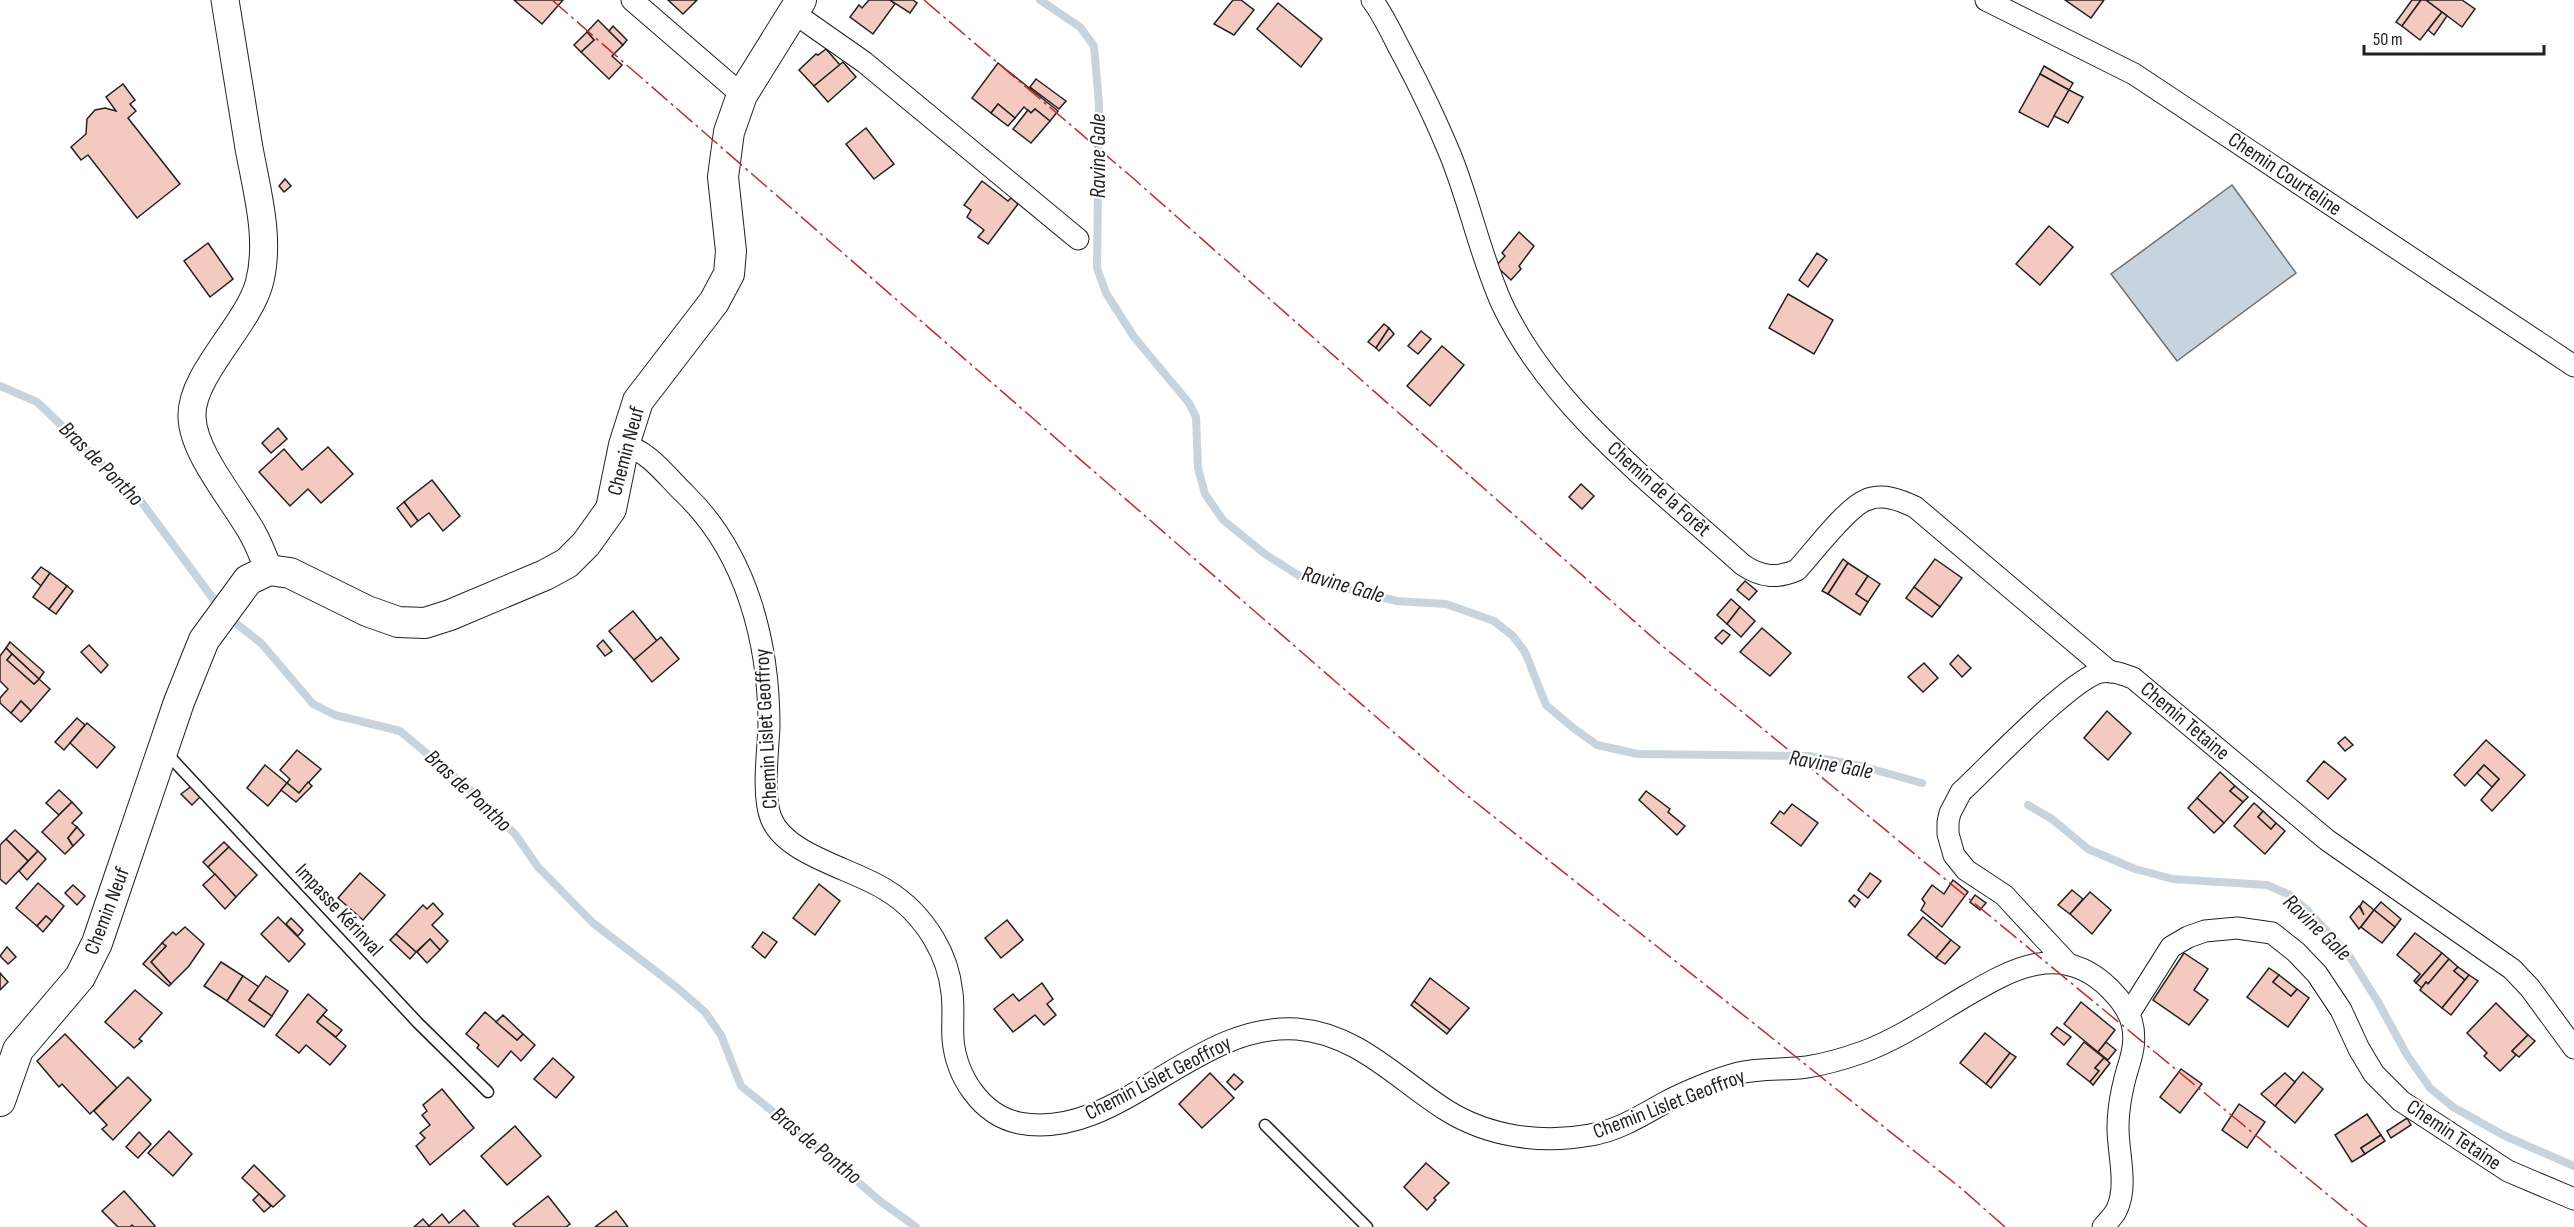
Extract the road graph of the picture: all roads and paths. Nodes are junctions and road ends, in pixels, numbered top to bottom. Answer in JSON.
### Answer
{"nodes":[{"id":1,"x":225,"y":0,"type":"edge"},
{"id":2,"x":632,"y":0,"type":"edge"},
{"id":3,"x":1372,"y":0,"type":"edge"},
{"id":4,"x":1986,"y":0,"type":"edge"},
{"id":5,"x":797,"y":6,"type":"edge"},
{"id":6,"x":742,"y":95,"type":"junction"},
{"id":7,"x":1078,"y":239,"type":"dead end"},
{"id":8,"x":2574,"y":366,"type":"edge"},
{"id":9,"x":624,"y":445,"type":"junction"},
{"id":10,"x":259,"y":575,"type":"junction"},
{"id":11,"x":2110,"y":672,"type":"junction"},
{"id":12,"x":161,"y":756,"type":"junction"},
{"id":13,"x":2068,"y":964,"type":"junction"},
{"id":14,"x":2130,"y":1012,"type":"junction"},
{"id":15,"x":2574,"y":1048,"type":"edge"},
{"id":16,"x":488,"y":1092,"type":"dead end"},
{"id":17,"x":0,"y":1101,"type":"edge"},
{"id":18,"x":1265,"y":1125,"type":"dead end"},
{"id":19,"x":2574,"y":1199,"type":"edge"},
{"id":20,"x":1367,"y":1227,"type":"edge"},
{"id":21,"x":2103,"y":1227,"type":"edge"}],
"edges":[{"from":1,"to":10,"type":"street"},
{"from":2,"to":6,"type":"street"},
{"from":3,"to":11,"type":"street","name":"Chemin de la Forêt"},
{"from":4,"to":8,"type":"street","name":"Chemin Courteline"},
{"from":5,"to":6,"type":"main road","name":"Chemin Neuf"},
{"from":5,"to":7,"type":"street","name":"Chemin Neuf"},
{"from":6,"to":9,"type":"main road","name":"Chemin Neuf"},
{"from":9,"to":10,"type":"main road","name":"Chemin Neuf"},
{"from":9,"to":13,"type":"street","name":"Chemin Lislet Geoffroy"},
{"from":10,"to":12,"type":"main road","name":"Chemin Neuf"},
{"from":11,"to":13,"type":"street"},
{"from":11,"to":15,"type":"street","name":"Chemin Tetaine"},
{"from":12,"to":16,"type":"lane","name":"Impasse Kérinval"},
{"from":12,"to":17,"type":"main road","name":"Chemin Neuf"},
{"from":13,"to":14,"type":"street","name":"Chemin Lislet Geoffroy"},
{"from":14,"to":19,"type":"street","name":"Chemin Tetaine"},
{"from":14,"to":21,"type":"street"},
{"from":18,"to":20,"type":"lane"}]}
